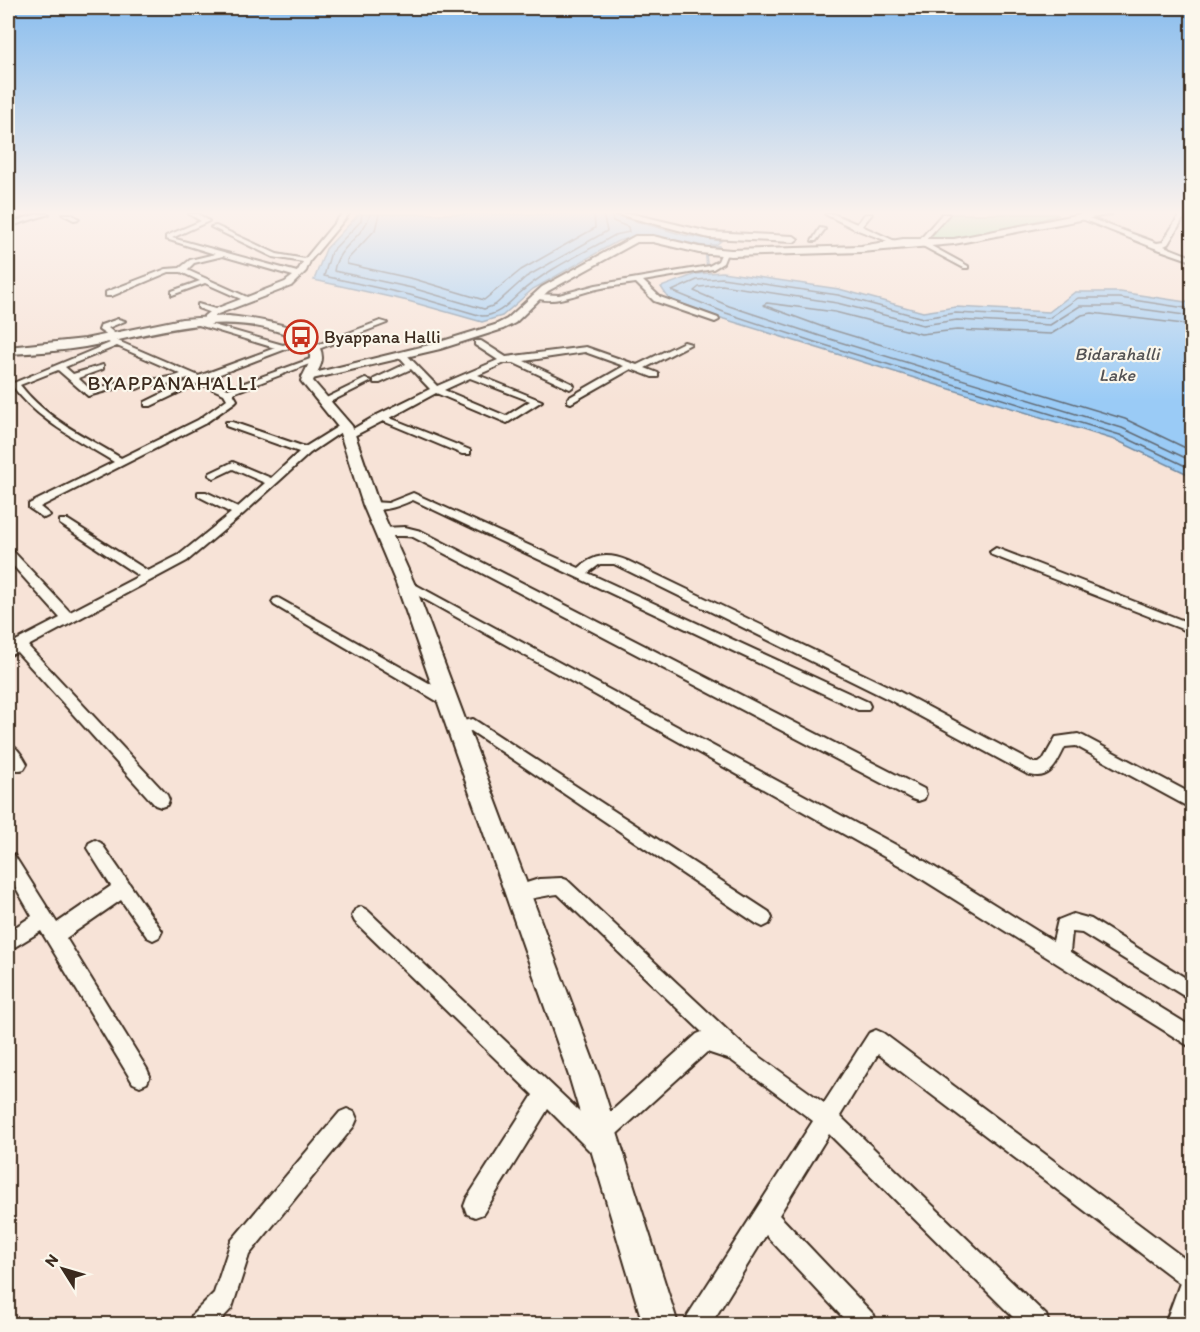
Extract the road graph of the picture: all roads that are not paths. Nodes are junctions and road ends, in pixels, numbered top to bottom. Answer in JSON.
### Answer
{"nodes":[{"id":1,"x":153,"y":276,"type":"edge"},
{"id":2,"x":195,"y":276,"type":"edge"},
{"id":3,"x":296,"y":276,"type":"edge"},
{"id":4,"x":570,"y":276,"type":"edge"},
{"id":5,"x":665,"y":276,"type":"edge"},
{"id":6,"x":205,"y":281,"type":"junction"},
{"id":7,"x":638,"y":281,"type":"junction"},
{"id":8,"x":175,"y":293,"type":"dead end"},
{"id":9,"x":109,"y":294,"type":"dead end"},
{"id":10,"x":536,"y":296,"type":"junction"},
{"id":11,"x":248,"y":300,"type":"junction"},
{"id":12,"x":204,"y":314,"type":"junction"},
{"id":13,"x":715,"y":320,"type":"dead end"},
{"id":14,"x":383,"y":323,"type":"dead end"},
{"id":15,"x":114,"y":335,"type":"junction"},
{"id":16,"x":478,"y":343,"type":"dead end"},
{"id":17,"x":687,"y":344,"type":"dead end"},
{"id":18,"x":284,"y":348,"type":"junction"},
{"id":19,"x":8,"y":351,"type":"edge"},
{"id":20,"x":402,"y":355,"type":"junction"},
{"id":21,"x":311,"y":356,"type":"junction"},
{"id":22,"x":504,"y":360,"type":"junction"},
{"id":23,"x":515,"y":360,"type":"junction"},
{"id":24,"x":412,"y":365,"type":"junction"},
{"id":25,"x":60,"y":367,"type":"junction"},
{"id":26,"x":100,"y":367,"type":"dead end"},
{"id":27,"x":634,"y":367,"type":"junction"},
{"id":28,"x":219,"y":370,"type":"junction"},
{"id":29,"x":185,"y":374,"type":"junction"},
{"id":30,"x":470,"y":375,"type":"junction"},
{"id":31,"x":655,"y":375,"type":"dead end"},
{"id":32,"x":72,"y":377,"type":"junction"},
{"id":33,"x":200,"y":381,"type":"junction"},
{"id":34,"x":118,"y":385,"type":"dead end"},
{"id":35,"x":570,"y":386,"type":"dead end"},
{"id":36,"x":134,"y":387,"type":"dead end"},
{"id":37,"x":436,"y":390,"type":"junction"},
{"id":38,"x":228,"y":392,"type":"junction"},
{"id":39,"x":570,"y":400,"type":"dead end"},
{"id":40,"x":325,"y":401,"type":"junction"},
{"id":41,"x":148,"y":404,"type":"dead end"},
{"id":42,"x":380,"y":417,"type":"junction"},
{"id":43,"x":229,"y":424,"type":"dead end"},
{"id":44,"x":347,"y":430,"type":"junction"},
{"id":45,"x":306,"y":451,"type":"junction"},
{"id":46,"x":466,"y":452,"type":"dead end"},
{"id":47,"x":121,"y":462,"type":"junction"},
{"id":48,"x":214,"y":475,"type":"dead end"},
{"id":49,"x":272,"y":482,"type":"junction"},
{"id":50,"x":201,"y":494,"type":"dead end"},
{"id":51,"x":370,"y":505,"type":"junction"},
{"id":52,"x":239,"y":512,"type":"junction"},
{"id":53,"x":44,"y":515,"type":"dead end"},
{"id":54,"x":64,"y":522,"type":"dead end"},
{"id":55,"x":383,"y":532,"type":"junction"},
{"id":56,"x":996,"y":552,"type":"dead end"},
{"id":57,"x":8,"y":553,"type":"edge"},
{"id":58,"x":581,"y":573,"type":"junction"},
{"id":59,"x":148,"y":577,"type":"junction"},
{"id":60,"x":405,"y":582,"type":"junction"},
{"id":61,"x":278,"y":602,"type":"dead end"},
{"id":62,"x":69,"y":619,"type":"junction"},
{"id":63,"x":1192,"y":629,"type":"edge"},
{"id":64,"x":13,"y":648,"type":"edge"},
{"id":65,"x":447,"y":700,"type":"junction"},
{"id":66,"x":863,"y":706,"type":"dead end"},
{"id":67,"x":458,"y":727,"type":"junction"},
{"id":68,"x":8,"y":749,"type":"edge"},
{"id":69,"x":19,"y":764,"type":"dead end"},
{"id":70,"x":918,"y":794,"type":"dead end"},
{"id":71,"x":161,"y":800,"type":"dead end"},
{"id":72,"x":1192,"y":802,"type":"edge"},
{"id":73,"x":95,"y":848,"type":"dead end"},
{"id":74,"x":8,"y":860,"type":"edge"},
{"id":75,"x":123,"y":888,"type":"junction"},
{"id":76,"x":520,"y":893,"type":"junction"},
{"id":77,"x":361,"y":915,"type":"dead end"},
{"id":78,"x":763,"y":918,"type":"dead end"},
{"id":79,"x":43,"y":919,"type":"junction"},
{"id":80,"x":153,"y":932,"type":"dead end"},
{"id":81,"x":54,"y":936,"type":"junction"},
{"id":82,"x":8,"y":942,"type":"edge"},
{"id":83,"x":1061,"y":955,"type":"junction"},
{"id":84,"x":1192,"y":992,"type":"edge"},
{"id":85,"x":1192,"y":1038,"type":"edge"},
{"id":86,"x":737,"y":1052,"type":"junction"},
{"id":87,"x":140,"y":1076,"type":"dead end"},
{"id":88,"x":546,"y":1093,"type":"junction"},
{"id":89,"x":827,"y":1118,"type":"junction"},
{"id":90,"x":347,"y":1119,"type":"dead end"},
{"id":91,"x":605,"y":1143,"type":"junction"},
{"id":92,"x":475,"y":1206,"type":"dead end"},
{"id":93,"x":765,"y":1217,"type":"junction"},
{"id":94,"x":1192,"y":1280,"type":"edge"},
{"id":95,"x":201,"y":1324,"type":"edge"},
{"id":96,"x":661,"y":1324,"type":"edge"},
{"id":97,"x":697,"y":1324,"type":"edge"},
{"id":98,"x":865,"y":1324,"type":"edge"},
{"id":99,"x":1037,"y":1324,"type":"edge"},
{"id":100,"x":1177,"y":1324,"type":"edge"}],
"edges":[{"from":1,"to":9,"type":"street"},
{"from":2,"to":6,"type":"street"},
{"from":3,"to":11,"type":"street"},
{"from":4,"to":10,"type":"street"},
{"from":5,"to":7,"type":"street"},
{"from":6,"to":8,"type":"street"},
{"from":6,"to":11,"type":"street"},
{"from":7,"to":10,"type":"street"},
{"from":7,"to":13,"type":"street"},
{"from":10,"to":20,"type":"street"},
{"from":11,"to":12,"type":"street"},
{"from":12,"to":15,"type":"main road"},
{"from":12,"to":18,"type":"street"},
{"from":12,"to":21,"type":"main road"},
{"from":14,"to":21,"type":"street"},
{"from":15,"to":19,"type":"main road"},
{"from":15,"to":25,"type":"street"},
{"from":15,"to":29,"type":"street"},
{"from":16,"to":22,"type":"street"},
{"from":17,"to":27,"type":"street"},
{"from":18,"to":21,"type":"street"},
{"from":18,"to":28,"type":"street"},
{"from":20,"to":21,"type":"street"},
{"from":20,"to":24,"type":"street"},
{"from":21,"to":38,"type":"street"},
{"from":21,"to":40,"type":"main road"},
{"from":22,"to":23,"type":"street"},
{"from":22,"to":30,"type":"street"},
{"from":23,"to":27,"type":"street"},
{"from":23,"to":35,"type":"street"},
{"from":24,"to":37,"type":"street"},
{"from":24,"to":40,"type":"street"},
{"from":25,"to":32,"type":"street"},
{"from":25,"to":47,"type":"street"},
{"from":26,"to":32,"type":"street"},
{"from":27,"to":31,"type":"street"},
{"from":27,"to":39,"type":"street"},
{"from":28,"to":29,"type":"street"},
{"from":28,"to":33,"type":"street"},
{"from":29,"to":33,"type":"street"},
{"from":29,"to":36,"type":"street"},
{"from":30,"to":37,"type":"street"},
{"from":30,"to":37,"type":"street"},
{"from":32,"to":34,"type":"street"},
{"from":33,"to":38,"type":"street"},
{"from":33,"to":41,"type":"street"},
{"from":37,"to":42,"type":"street"},
{"from":38,"to":47,"type":"street"},
{"from":40,"to":44,"type":"main road"},
{"from":42,"to":44,"type":"street"},
{"from":42,"to":46,"type":"street"},
{"from":43,"to":45,"type":"street"},
{"from":44,"to":45,"type":"street"},
{"from":44,"to":51,"type":"main road"},
{"from":45,"to":49,"type":"street"},
{"from":47,"to":53,"type":"street"},
{"from":48,"to":49,"type":"street"},
{"from":49,"to":52,"type":"street"},
{"from":50,"to":52,"type":"street"},
{"from":51,"to":55,"type":"main road"},
{"from":51,"to":58,"type":"street"},
{"from":52,"to":59,"type":"street"},
{"from":54,"to":59,"type":"street"},
{"from":55,"to":60,"type":"main road"},
{"from":55,"to":70,"type":"street"},
{"from":56,"to":63,"type":"street"},
{"from":57,"to":62,"type":"street"},
{"from":58,"to":66,"type":"street"},
{"from":58,"to":72,"type":"street"},
{"from":59,"to":62,"type":"street"},
{"from":60,"to":65,"type":"main road"},
{"from":60,"to":83,"type":"street"},
{"from":61,"to":65,"type":"street"},
{"from":62,"to":64,"type":"street"},
{"from":64,"to":71,"type":"street"},
{"from":65,"to":67,"type":"main road"},
{"from":67,"to":76,"type":"main road"},
{"from":67,"to":78,"type":"street"},
{"from":68,"to":69,"type":"street"},
{"from":73,"to":75,"type":"street"},
{"from":74,"to":79,"type":"street"},
{"from":75,"to":80,"type":"street"},
{"from":75,"to":81,"type":"street"},
{"from":76,"to":86,"type":"street"},
{"from":76,"to":91,"type":"main road"},
{"from":77,"to":88,"type":"street"},
{"from":79,"to":81,"type":"street"},
{"from":79,"to":82,"type":"street"},
{"from":81,"to":87,"type":"street"},
{"from":83,"to":84,"type":"street"},
{"from":83,"to":85,"type":"street"},
{"from":86,"to":89,"type":"street"},
{"from":86,"to":91,"type":"street"},
{"from":88,"to":91,"type":"street"},
{"from":88,"to":92,"type":"street"},
{"from":89,"to":93,"type":"street"},
{"from":89,"to":94,"type":"street"},
{"from":89,"to":99,"type":"street"},
{"from":90,"to":95,"type":"street"},
{"from":91,"to":96,"type":"main road"},
{"from":93,"to":97,"type":"street"},
{"from":93,"to":98,"type":"street"},
{"from":94,"to":100,"type":"street"}]}
